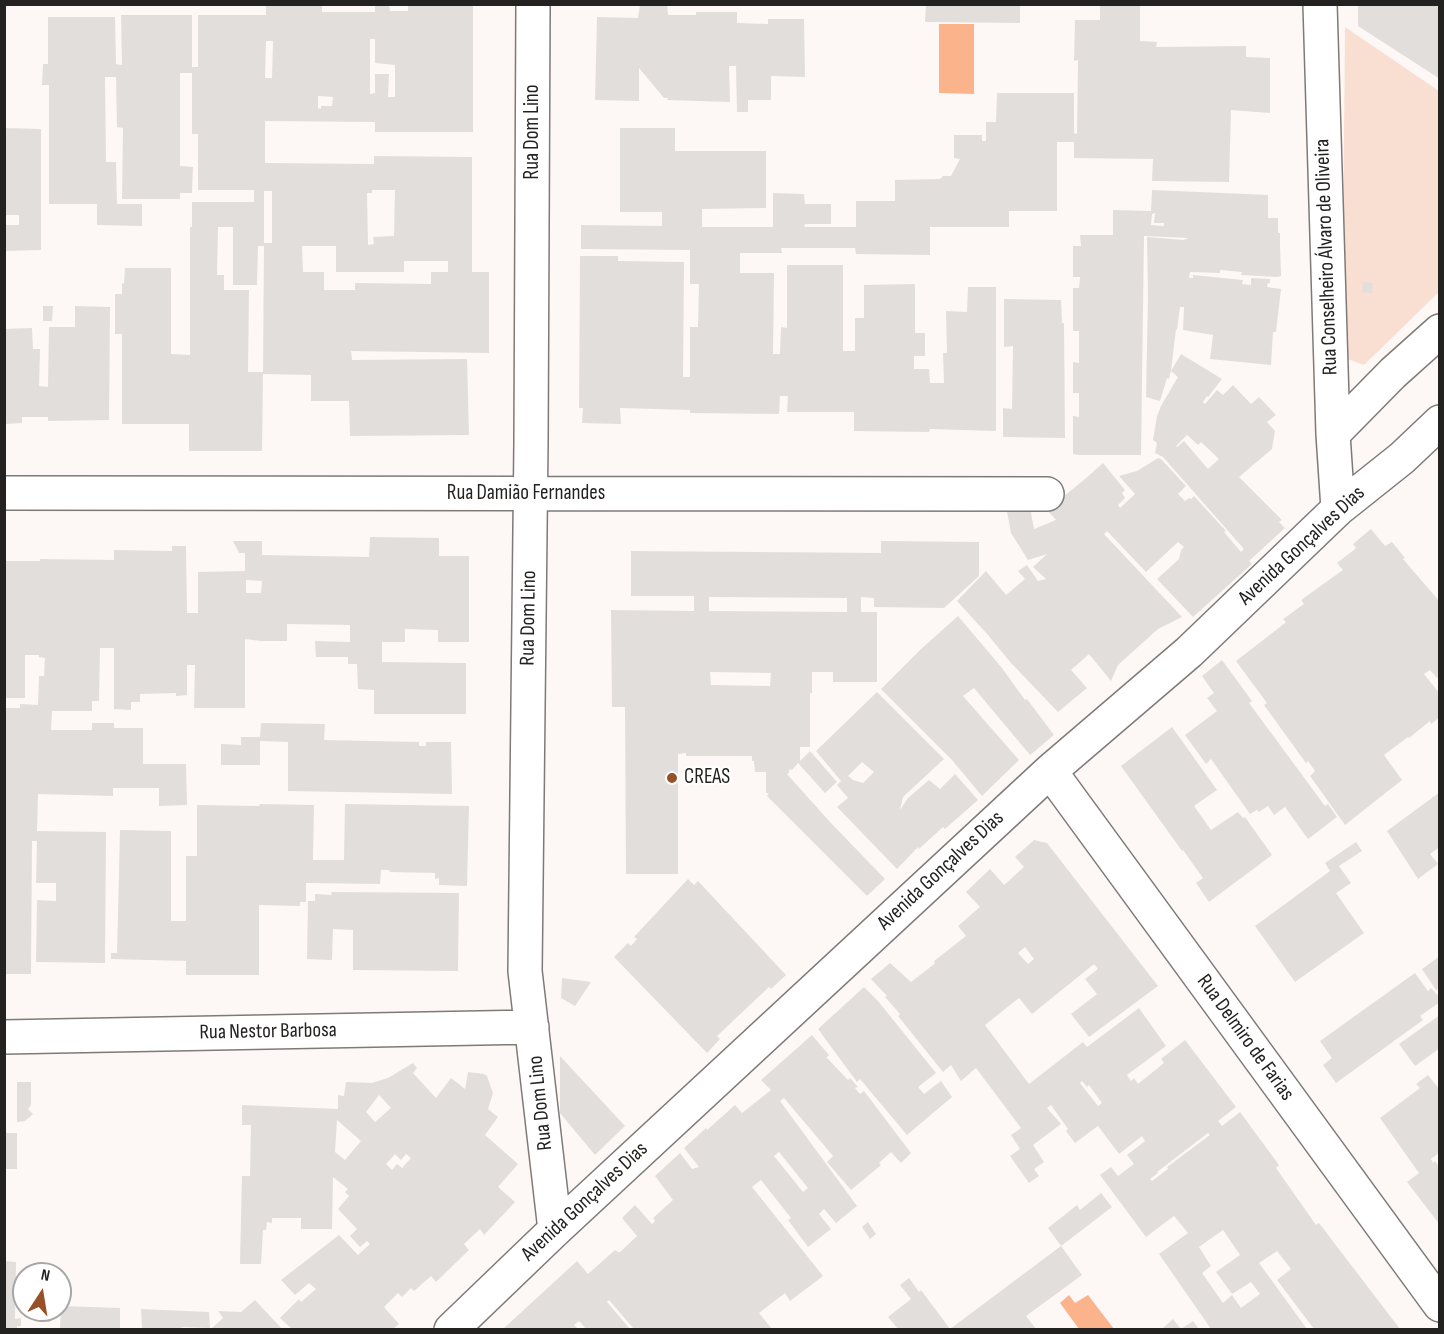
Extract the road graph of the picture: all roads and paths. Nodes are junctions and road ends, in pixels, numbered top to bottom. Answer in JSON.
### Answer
{"nodes":[{"id":1,"x":533,"y":4,"type":"edge"},
{"id":2,"x":1320,"y":4,"type":"edge"},
{"id":3,"x":1440,"y":331,"type":"edge"},
{"id":4,"x":1440,"y":422,"type":"edge"},
{"id":5,"x":1333,"y":434,"type":"junction"},
{"id":6,"x":531,"y":492,"type":"junction"},
{"id":7,"x":4,"y":493,"type":"edge"},
{"id":8,"x":1047,"y":494,"type":"dead end"},
{"id":9,"x":1338,"y":508,"type":"junction"},
{"id":10,"x":1050,"y":771,"type":"junction"},
{"id":11,"x":532,"y":1027,"type":"junction"},
{"id":12,"x":4,"y":1037,"type":"edge"},
{"id":13,"x":555,"y":1230,"type":"junction"},
{"id":14,"x":1440,"y":1305,"type":"edge"},
{"id":15,"x":451,"y":1329,"type":"edge"}],
"edges":[{"from":1,"to":6,"type":"street","name":"Rua Dom Lino"},
{"from":2,"to":5,"type":"street","name":"Rua Conselheiro Álvaro de Oliveira"},
{"from":3,"to":5,"type":"street"},
{"from":4,"to":9,"type":"street","name":"Avenida Gonçalves Dias"},
{"from":5,"to":9,"type":"street","name":"Rua Conselheiro Álvaro de Oliveira"},
{"from":6,"to":7,"type":"street","name":"Rua Damião Fernandes"},
{"from":6,"to":8,"type":"street","name":"Rua Damião Fernandes"},
{"from":6,"to":11,"type":"street","name":"Rua Dom Lino"},
{"from":9,"to":10,"type":"street","name":"Avenida Gonçalves Dias"},
{"from":10,"to":13,"type":"street","name":"Avenida Gonçalves Dias"},
{"from":10,"to":14,"type":"street","name":"Rua Delmiro de Farias"},
{"from":11,"to":12,"type":"street","name":"Rua Nestor Barbosa"},
{"from":11,"to":13,"type":"street","name":"Rua Dom Lino"},
{"from":13,"to":15,"type":"street","name":"Avenida Gonçalves Dias"}]}
